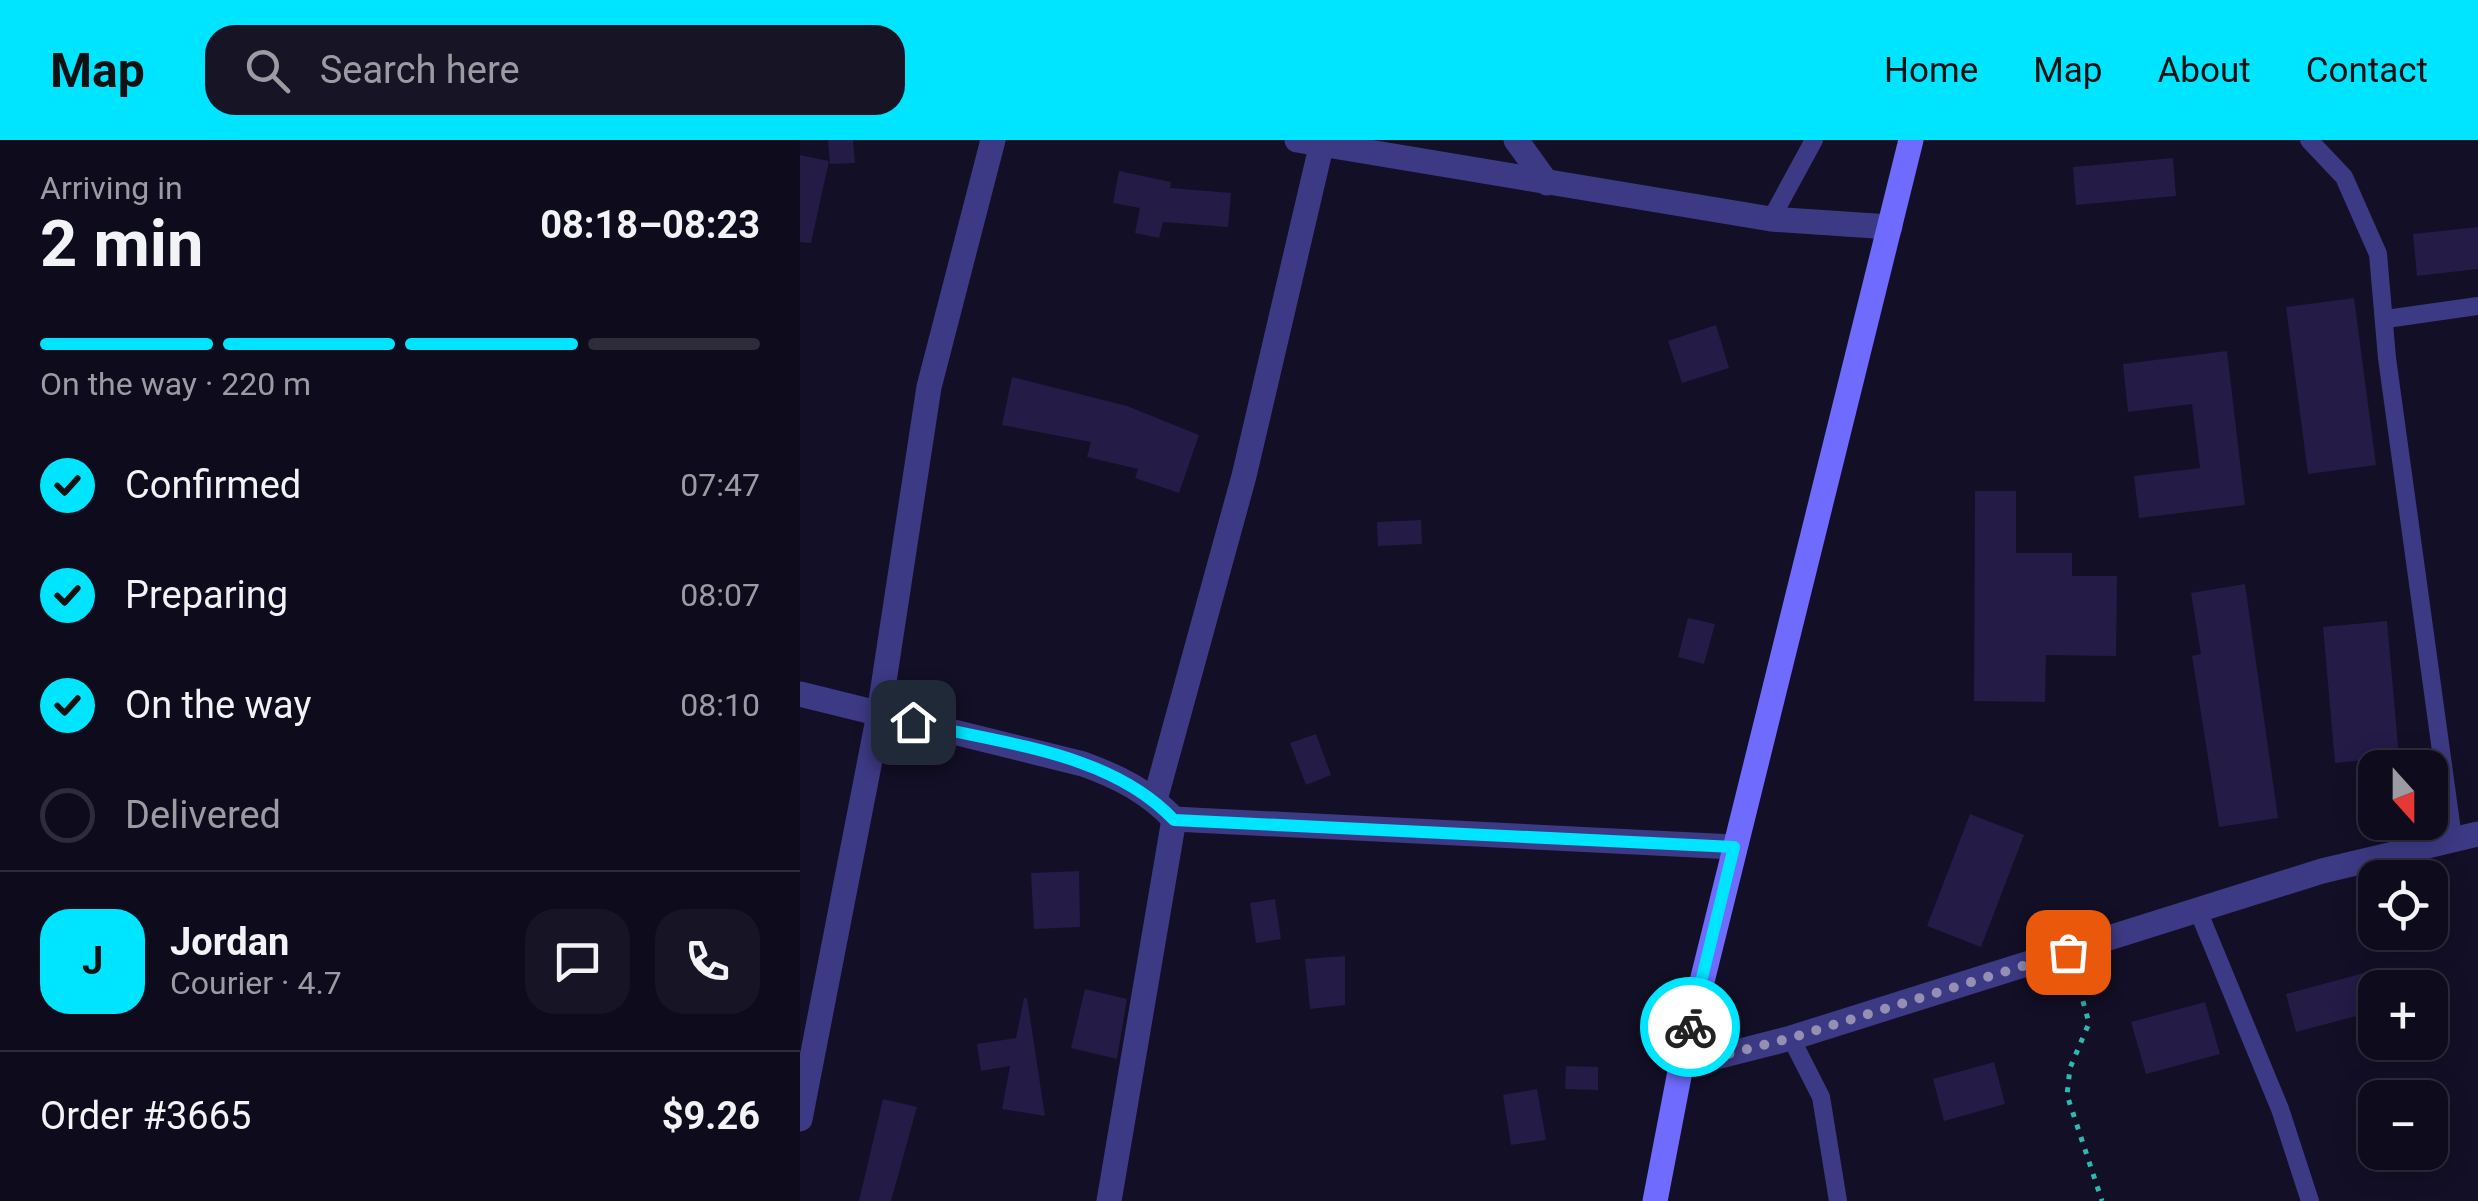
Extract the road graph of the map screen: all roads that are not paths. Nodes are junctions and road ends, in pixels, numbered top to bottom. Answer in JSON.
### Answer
{"nodes":[{"id":1,"x":993,"y":140,"type":"edge"},
{"id":2,"x":1516,"y":140,"type":"edge"},
{"id":3,"x":1814,"y":140,"type":"edge"},
{"id":4,"x":1912,"y":140,"type":"edge"},
{"id":5,"x":2310,"y":140,"type":"edge"},
{"id":6,"x":1309,"y":143,"type":"edge"},
{"id":7,"x":1547,"y":184,"type":"junction"},
{"id":8,"x":1772,"y":219,"type":"junction"},
{"id":9,"x":1890,"y":226,"type":"junction"},
{"id":10,"x":2478,"y":306,"type":"edge"},
{"id":11,"x":2386,"y":319,"type":"junction"},
{"id":12,"x":800,"y":694,"type":"edge"},
{"id":13,"x":879,"y":714,"type":"junction"},
{"id":14,"x":1155,"y":800,"type":"junction"},
{"id":15,"x":1174,"y":820,"type":"junction"},
{"id":16,"x":2465,"y":836,"type":"edge"},
{"id":17,"x":1734,"y":847,"type":"junction"},
{"id":18,"x":2197,"y":908,"type":"junction"},
{"id":19,"x":1791,"y":1038,"type":"junction"},
{"id":20,"x":1681,"y":1066,"type":"junction"},
{"id":21,"x":800,"y":1119,"type":"edge"},
{"id":22,"x":1109,"y":1201,"type":"edge"},
{"id":23,"x":1655,"y":1201,"type":"edge"},
{"id":24,"x":1838,"y":1201,"type":"edge"},
{"id":25,"x":2310,"y":1201,"type":"edge"}],
"edges":[{"from":1,"to":13,"type":"street"},
{"from":2,"to":7,"type":"street"},
{"from":3,"to":8,"type":"lane"},
{"from":4,"to":9,"type":"main road"},
{"from":5,"to":11,"type":"lane"},
{"from":6,"to":7,"type":"street"},
{"from":6,"to":14,"type":"street"},
{"from":7,"to":8,"type":"street"},
{"from":8,"to":9,"type":"street"},
{"from":9,"to":17,"type":"main road"},
{"from":10,"to":11,"type":"lane"},
{"from":11,"to":16,"type":"lane"},
{"from":12,"to":13,"type":"street"},
{"from":13,"to":14,"type":"street"},
{"from":13,"to":21,"type":"street"},
{"from":14,"to":15,"type":"street"},
{"from":15,"to":17,"type":"street"},
{"from":15,"to":22,"type":"street"},
{"from":16,"to":18,"type":"street"},
{"from":17,"to":20,"type":"main road"},
{"from":18,"to":19,"type":"street"},
{"from":18,"to":25,"type":"lane"},
{"from":19,"to":20,"type":"street"},
{"from":19,"to":24,"type":"lane"},
{"from":20,"to":23,"type":"main road"}]}
